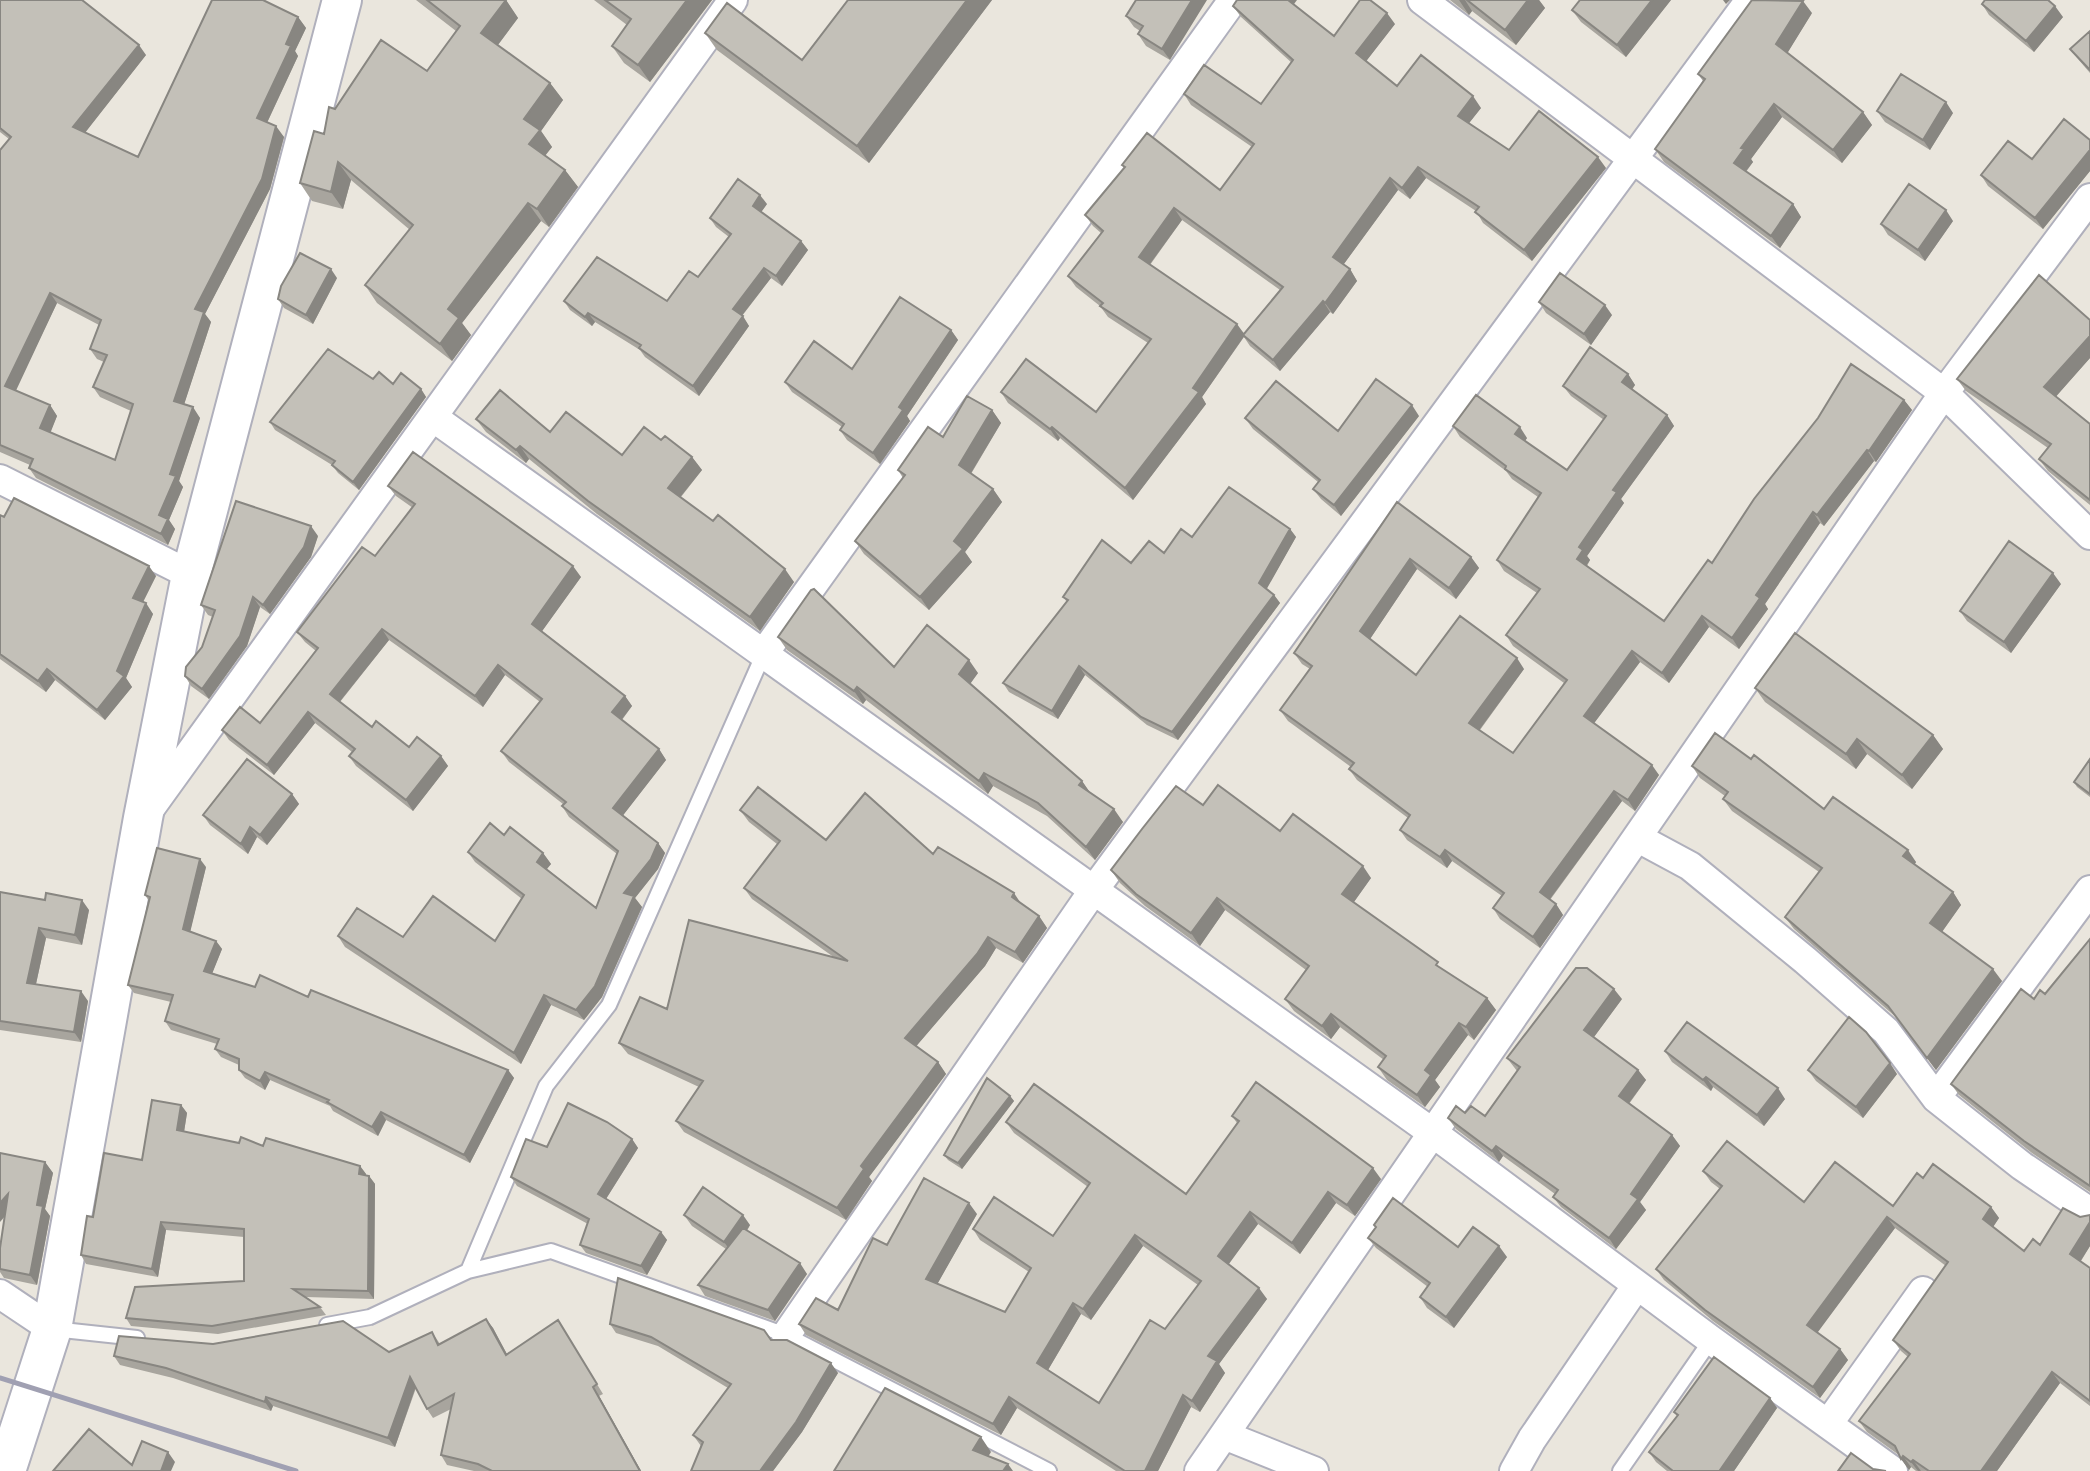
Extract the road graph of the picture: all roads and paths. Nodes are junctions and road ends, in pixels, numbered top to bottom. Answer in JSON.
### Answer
{"nodes":[{"id":1,"x":342,"y":0,"type":"edge"},
{"id":2,"x":733,"y":0,"type":"edge"},
{"id":3,"x":1233,"y":0,"type":"edge"},
{"id":4,"x":1422,"y":0,"type":"edge"},
{"id":5,"x":1750,"y":0,"type":"edge"},
{"id":6,"x":1636,"y":158,"type":"junction"},
{"id":7,"x":2090,"y":198,"type":"edge"},
{"id":8,"x":1944,"y":393,"type":"junction"},
{"id":9,"x":434,"y":418,"type":"junction"},
{"id":10,"x":0,"y":479,"type":"edge"},
{"id":11,"x":2090,"y":535,"type":"edge"},
{"id":12,"x":191,"y":575,"type":"junction"},
{"id":13,"x":764,"y":653,"type":"junction"},
{"id":14,"x":143,"y":818,"type":"junction"},
{"id":15,"x":1638,"y":838,"type":"junction"},
{"id":16,"x":2090,"y":890,"type":"edge"},
{"id":17,"x":1093,"y":891,"type":"junction"},
{"id":18,"x":1936,"y":1098,"type":"junction"},
{"id":19,"x":1433,"y":1133,"type":"junction"},
{"id":20,"x":2090,"y":1212,"type":"edge"},
{"id":21,"x":468,"y":1271,"type":"junction"},
{"id":22,"x":1637,"y":1285,"type":"junction"},
{"id":23,"x":1923,"y":1291,"type":"dead end"},
{"id":24,"x":0,"y":1294,"type":"edge"},
{"id":25,"x":306,"y":1328,"type":"edge"},
{"id":26,"x":52,"y":1329,"type":"junction"},
{"id":27,"x":786,"y":1335,"type":"junction"},
{"id":28,"x":152,"y":1340,"type":"edge"},
{"id":29,"x":1711,"y":1340,"type":"junction"},
{"id":30,"x":1828,"y":1424,"type":"junction"},
{"id":31,"x":1224,"y":1435,"type":"junction"},
{"id":32,"x":6,"y":1471,"type":"edge"},
{"id":33,"x":1049,"y":1471,"type":"edge"},
{"id":34,"x":1199,"y":1471,"type":"edge"},
{"id":35,"x":1314,"y":1471,"type":"edge"},
{"id":36,"x":1514,"y":1471,"type":"edge"},
{"id":37,"x":1620,"y":1471,"type":"edge"},
{"id":38,"x":1894,"y":1471,"type":"edge"}],
"edges":[{"from":1,"to":12,"type":"street"},
{"from":2,"to":9,"type":"street"},
{"from":3,"to":13,"type":"street"},
{"from":4,"to":6,"type":"street"},
{"from":5,"to":6,"type":"street"},
{"from":6,"to":8,"type":"street"},
{"from":6,"to":17,"type":"street"},
{"from":7,"to":8,"type":"street"},
{"from":8,"to":11,"type":"street"},
{"from":8,"to":15,"type":"street"},
{"from":9,"to":13,"type":"street"},
{"from":9,"to":14,"type":"street"},
{"from":10,"to":12,"type":"street"},
{"from":12,"to":14,"type":"street"},
{"from":13,"to":17,"type":"street"},
{"from":13,"to":21,"type":"lane"},
{"from":14,"to":26,"type":"street"},
{"from":15,"to":18,"type":"street"},
{"from":15,"to":19,"type":"street"},
{"from":16,"to":18,"type":"street"},
{"from":17,"to":19,"type":"street"},
{"from":17,"to":27,"type":"street"},
{"from":18,"to":20,"type":"street"},
{"from":19,"to":22,"type":"street"},
{"from":19,"to":31,"type":"street"},
{"from":21,"to":25,"type":"lane"},
{"from":21,"to":27,"type":"lane"},
{"from":22,"to":29,"type":"street"},
{"from":22,"to":36,"type":"street"},
{"from":23,"to":30,"type":"street"},
{"from":24,"to":26,"type":"street"},
{"from":26,"to":28,"type":"lane"},
{"from":26,"to":32,"type":"street"},
{"from":27,"to":33,"type":"lane"},
{"from":29,"to":30,"type":"street"},
{"from":29,"to":37,"type":"lane"},
{"from":30,"to":38,"type":"street"},
{"from":31,"to":34,"type":"street"},
{"from":31,"to":35,"type":"street"}]}
